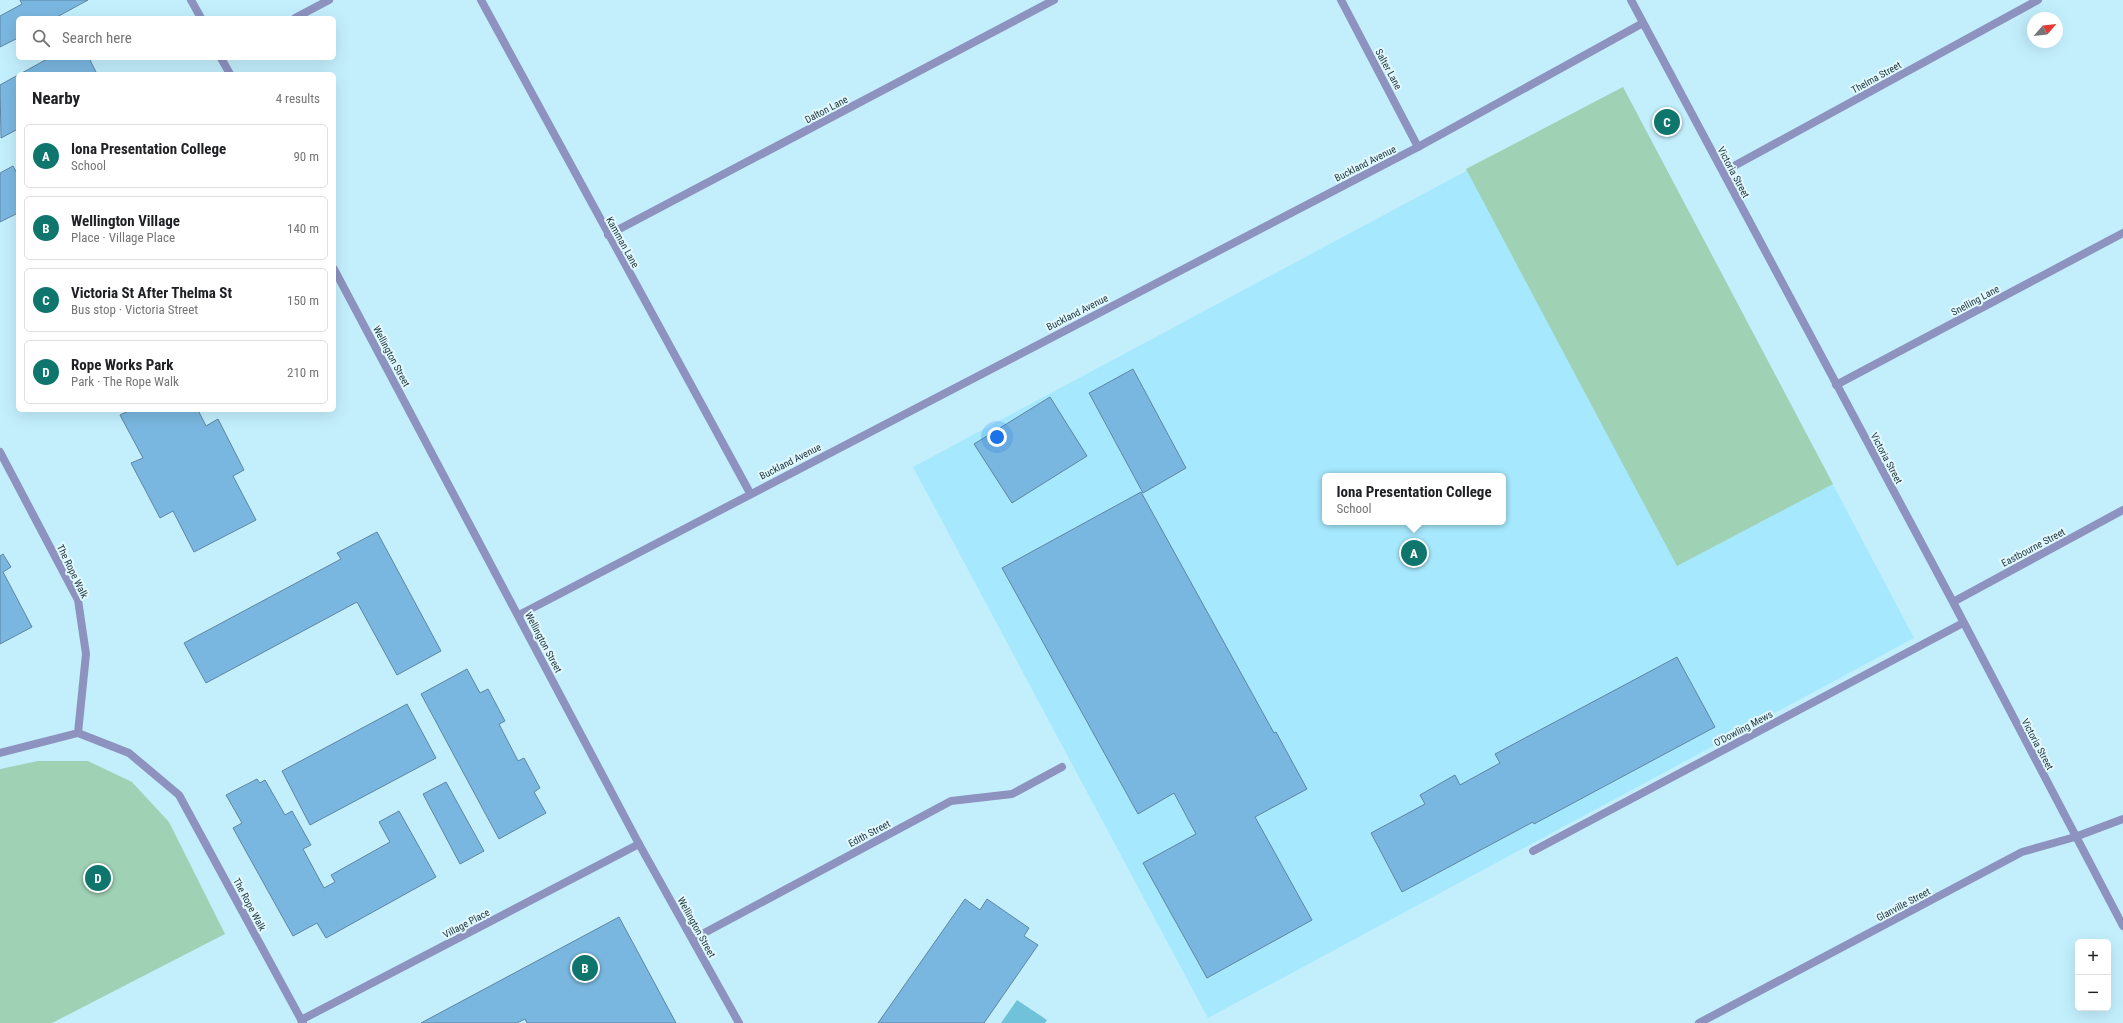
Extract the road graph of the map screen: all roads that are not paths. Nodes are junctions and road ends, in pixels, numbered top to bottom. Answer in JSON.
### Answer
{"nodes":[{"id":1,"x":191,"y":0,"type":"edge"},
{"id":2,"x":329,"y":0,"type":"edge"},
{"id":3,"x":481,"y":0,"type":"edge"},
{"id":4,"x":1054,"y":0,"type":"edge"},
{"id":5,"x":1341,"y":0,"type":"edge"},
{"id":6,"x":1631,"y":0,"type":"edge"},
{"id":7,"x":2038,"y":0,"type":"edge"},
{"id":8,"x":200,"y":16,"type":"edge"},
{"id":9,"x":299,"y":16,"type":"edge"},
{"id":10,"x":1643,"y":23,"type":"junction"},
{"id":11,"x":222,"y":60,"type":"edge"},
{"id":12,"x":229,"y":72,"type":"edge"},
{"id":13,"x":1418,"y":147,"type":"junction"},
{"id":14,"x":1723,"y":172,"type":"junction"},
{"id":15,"x":2123,"y":232,"type":"edge"},
{"id":16,"x":608,"y":236,"type":"junction"},
{"id":17,"x":336,"y":273,"type":"edge"},
{"id":18,"x":1836,"y":385,"type":"junction"},
{"id":19,"x":0,"y":452,"type":"edge"},
{"id":20,"x":750,"y":493,"type":"junction"},
{"id":21,"x":2123,"y":510,"type":"edge"},
{"id":22,"x":1953,"y":602,"type":"junction"},
{"id":23,"x":519,"y":614,"type":"junction"},
{"id":24,"x":1963,"y":623,"type":"junction"},
{"id":25,"x":78,"y":733,"type":"junction"},
{"id":26,"x":0,"y":753,"type":"edge"},
{"id":27,"x":1062,"y":767,"type":"dead end"},
{"id":28,"x":2123,"y":819,"type":"edge"},
{"id":29,"x":2075,"y":837,"type":"junction"},
{"id":30,"x":639,"y":844,"type":"junction"},
{"id":31,"x":1532,"y":851,"type":"dead end"},
{"id":32,"x":2123,"y":926,"type":"edge"},
{"id":33,"x":692,"y":939,"type":"junction"},
{"id":34,"x":302,"y":1021,"type":"edge"},
{"id":35,"x":739,"y":1023,"type":"edge"},
{"id":36,"x":1699,"y":1023,"type":"edge"}],
"edges":[{"from":1,"to":8,"type":"street"},
{"from":2,"to":9,"type":"street"},
{"from":3,"to":16,"type":"street","name":"Kamman Lane"},
{"from":4,"to":16,"type":"street","name":"Dalton Lane"},
{"from":5,"to":13,"type":"street","name":"Salter Lane"},
{"from":6,"to":10,"type":"street","name":"Victoria Street"},
{"from":7,"to":14,"type":"street","name":"Thelma Street"},
{"from":10,"to":13,"type":"street","name":"Buckland Avenue"},
{"from":10,"to":14,"type":"street","name":"Victoria Street"},
{"from":11,"to":12,"type":"street"},
{"from":13,"to":20,"type":"street","name":"Buckland Avenue"},
{"from":14,"to":18,"type":"street","name":"Victoria Street"},
{"from":15,"to":18,"type":"street","name":"Snelling Lane"},
{"from":16,"to":20,"type":"street","name":"Kamman Lane"},
{"from":17,"to":23,"type":"street","name":"Wellington Street"},
{"from":18,"to":22,"type":"street","name":"Victoria Street"},
{"from":19,"to":25,"type":"street","name":"The Rope Walk"},
{"from":20,"to":23,"type":"street","name":"Buckland Avenue"},
{"from":21,"to":22,"type":"street","name":"Eastbourne Street"},
{"from":22,"to":24,"type":"street","name":"Victoria Street"},
{"from":23,"to":30,"type":"street","name":"Wellington Street"},
{"from":24,"to":29,"type":"street","name":"Victoria Street"},
{"from":24,"to":31,"type":"street","name":"O'Dowling Mews"},
{"from":25,"to":26,"type":"street"},
{"from":25,"to":34,"type":"street","name":"The Rope Walk"},
{"from":27,"to":33,"type":"street","name":"Edith Street"},
{"from":28,"to":29,"type":"street","name":"Glanville Street"},
{"from":29,"to":32,"type":"street","name":"Victoria Street"},
{"from":29,"to":36,"type":"street","name":"Glanville Street"},
{"from":30,"to":33,"type":"street","name":"Wellington Street"},
{"from":30,"to":34,"type":"street","name":"Village Place"},
{"from":33,"to":35,"type":"street","name":"Wellington Street"}]}
